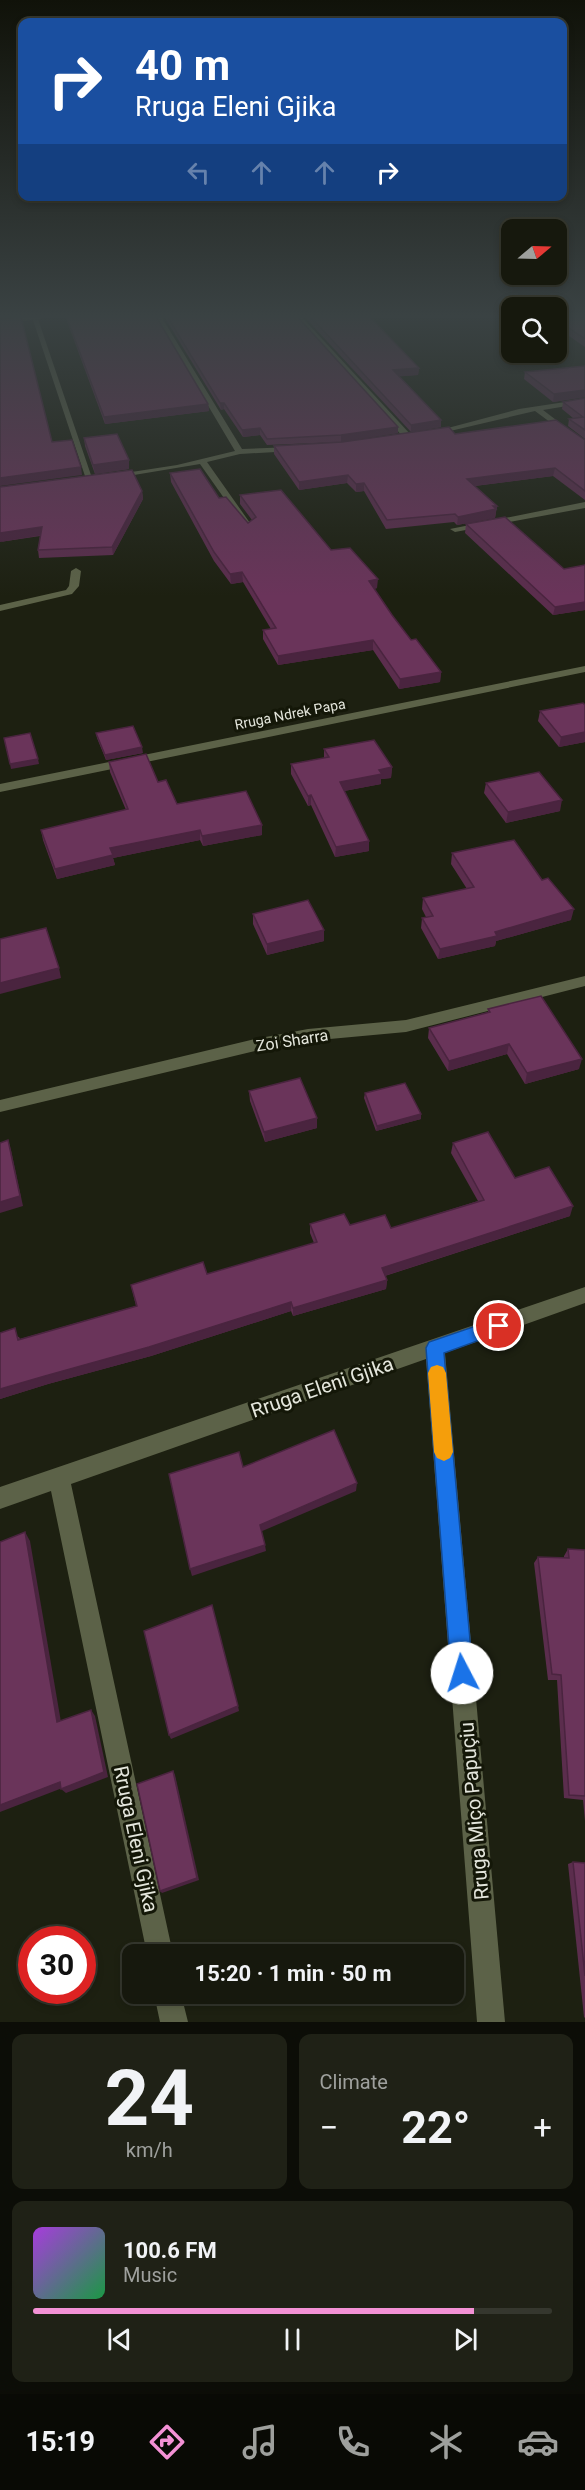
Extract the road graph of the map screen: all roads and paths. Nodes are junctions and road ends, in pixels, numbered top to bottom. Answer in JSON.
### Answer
{"nodes":[{"id":1,"x":65,"y":407,"type":"edge"},
{"id":2,"x":213,"y":407,"type":"edge"},
{"id":3,"x":381,"y":407,"type":"edge"},
{"id":4,"x":540,"y":407,"type":"edge"},
{"id":5,"x":536,"y":408,"type":"junction"},
{"id":6,"x":427,"y":434,"type":"edge"},
{"id":7,"x":418,"y":435,"type":"edge"},
{"id":8,"x":408,"y":437,"type":"junction"},
{"id":9,"x":398,"y":438,"type":"edge"},
{"id":10,"x":585,"y":446,"type":"edge"},
{"id":11,"x":306,"y":449,"type":"edge"},
{"id":12,"x":240,"y":452,"type":"junction"},
{"id":13,"x":203,"y":462,"type":"junction"},
{"id":14,"x":111,"y":476,"type":"edge"},
{"id":15,"x":101,"y":477,"type":"edge"},
{"id":16,"x":90,"y":479,"type":"junction"},
{"id":17,"x":79,"y":480,"type":"edge"},
{"id":18,"x":585,"y":505,"type":"edge"},
{"id":19,"x":249,"y":527,"type":"edge"},
{"id":20,"x":454,"y":529,"type":"edge"},
{"id":21,"x":76,"y":571,"type":"dead end"},
{"id":22,"x":0,"y":608,"type":"edge"},
{"id":23,"x":585,"y":669,"type":"edge"},
{"id":24,"x":0,"y":788,"type":"edge"},
{"id":25,"x":585,"y":981,"type":"edge"},
{"id":26,"x":0,"y":1106,"type":"edge"},
{"id":27,"x":585,"y":1295,"type":"edge"},
{"id":28,"x":435,"y":1348,"type":"junction"},
{"id":29,"x":59,"y":1478,"type":"junction"},
{"id":30,"x":0,"y":1498,"type":"edge"},
{"id":31,"x":158,"y":1944,"type":"edge"},
{"id":32,"x":170,"y":2004,"type":"edge"},
{"id":33,"x":174,"y":2022,"type":"edge"},
{"id":34,"x":491,"y":2022,"type":"edge"}],
"edges":[{"from":1,"to":16,"type":"street"},
{"from":2,"to":12,"type":"street"},
{"from":3,"to":8,"type":"street"},
{"from":4,"to":5,"type":"street"},
{"from":5,"to":6,"type":"street"},
{"from":5,"to":10,"type":"street"},
{"from":7,"to":8,"type":"street"},
{"from":8,"to":9,"type":"street"},
{"from":11,"to":12,"type":"street"},
{"from":12,"to":13,"type":"street"},
{"from":13,"to":14,"type":"street"},
{"from":13,"to":19,"type":"street"},
{"from":15,"to":16,"type":"street"},
{"from":16,"to":17,"type":"street"},
{"from":18,"to":20,"type":"street"},
{"from":21,"to":22,"type":"street"},
{"from":23,"to":24,"type":"street","name":"Rruga Ndrek Papa"},
{"from":25,"to":26,"type":"street","name":"Zoi Sharra"},
{"from":27,"to":28,"type":"street","name":"Rruga Eleni Gjika"},
{"from":28,"to":29,"type":"street","name":"Rruga Eleni Gjika"},
{"from":28,"to":34,"type":"street","name":"Rruga Miço Papuçiu"},
{"from":29,"to":30,"type":"street","name":"Rruga Eleni Gjika"},
{"from":29,"to":31,"type":"street","name":"Rruga Eleni Gjika"},
{"from":32,"to":33,"type":"street"}]}
